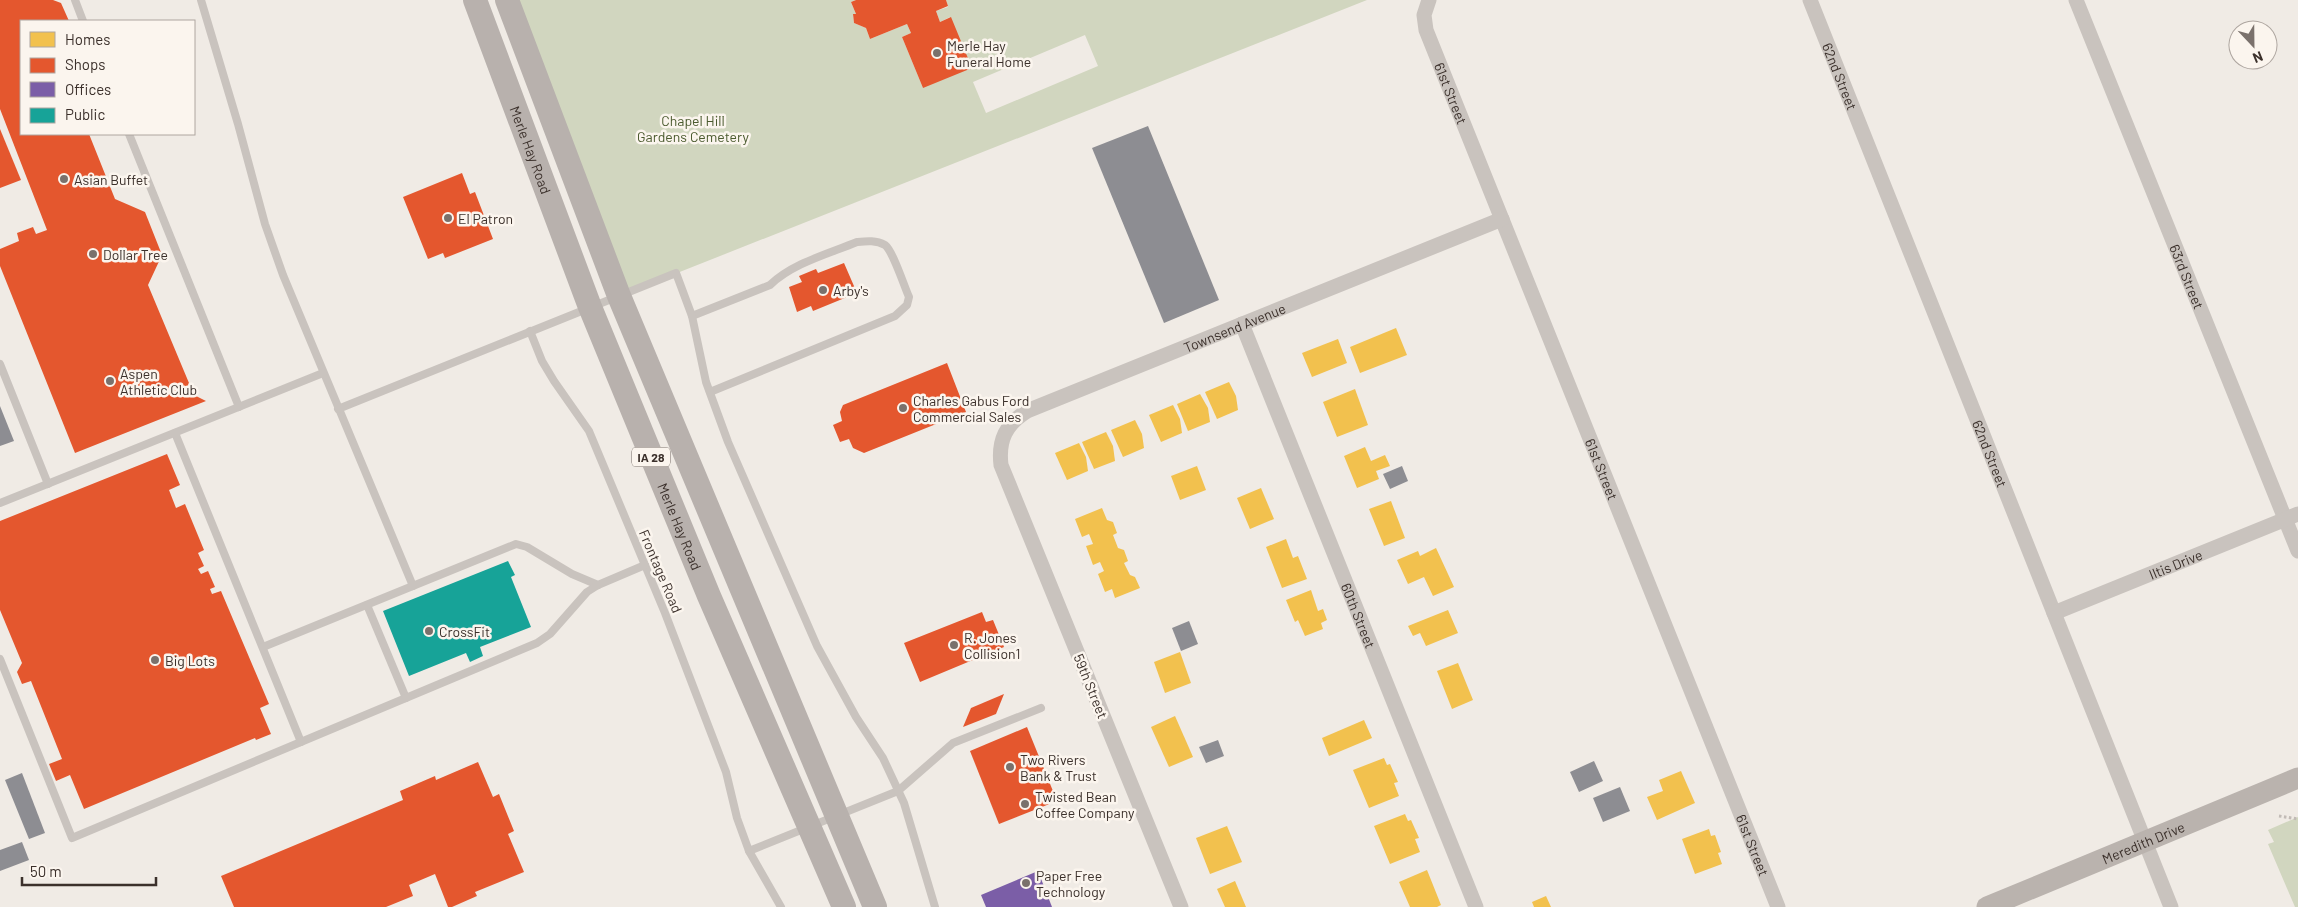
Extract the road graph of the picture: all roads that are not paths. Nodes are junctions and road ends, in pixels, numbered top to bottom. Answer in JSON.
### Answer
{"nodes":[{"id":1,"x":75,"y":0,"type":"edge"},
{"id":2,"x":201,"y":0,"type":"edge"},
{"id":3,"x":474,"y":0,"type":"edge"},
{"id":4,"x":507,"y":0,"type":"edge"},
{"id":5,"x":1429,"y":0,"type":"edge"},
{"id":6,"x":1810,"y":0,"type":"edge"},
{"id":7,"x":2076,"y":0,"type":"edge"},
{"id":8,"x":83,"y":20,"type":"edge"},
{"id":9,"x":129,"y":135,"type":"edge"},
{"id":10,"x":1502,"y":218,"type":"junction"},
{"id":11,"x":606,"y":301,"type":"junction"},
{"id":12,"x":692,"y":316,"type":"junction"},
{"id":13,"x":1242,"y":324,"type":"junction"},
{"id":14,"x":530,"y":331,"type":"junction"},
{"id":15,"x":0,"y":364,"type":"edge"},
{"id":16,"x":323,"y":373,"type":"junction"},
{"id":17,"x":710,"y":392,"type":"junction"},
{"id":18,"x":239,"y":407,"type":"junction"},
{"id":19,"x":338,"y":409,"type":"junction"},
{"id":20,"x":175,"y":433,"type":"junction"},
{"id":21,"x":1001,"y":465,"type":"joint"},
{"id":22,"x":48,"y":484,"type":"junction"},
{"id":23,"x":0,"y":503,"type":"edge"},
{"id":24,"x":2292,"y":517,"type":"edge"},
{"id":25,"x":2298,"y":551,"type":"edge"},
{"id":26,"x":645,"y":565,"type":"junction"},
{"id":27,"x":598,"y":585,"type":"junction"},
{"id":28,"x":413,"y":586,"type":"junction"},
{"id":29,"x":368,"y":605,"type":"junction"},
{"id":30,"x":2054,"y":613,"type":"junction"},
{"id":31,"x":263,"y":647,"type":"junction"},
{"id":32,"x":0,"y":659,"type":"edge"},
{"id":33,"x":406,"y":698,"type":"junction"},
{"id":34,"x":1041,"y":708,"type":"dead end"},
{"id":35,"x":301,"y":742,"type":"junction"},
{"id":36,"x":2298,"y":778,"type":"edge"},
{"id":37,"x":898,"y":791,"type":"junction"},
{"id":38,"x":836,"y":816,"type":"junction"},
{"id":39,"x":810,"y":827,"type":"junction"},
{"id":40,"x":2145,"y":841,"type":"junction"},
{"id":41,"x":750,"y":852,"type":"junction"},
{"id":42,"x":781,"y":907,"type":"edge"},
{"id":43,"x":844,"y":907,"type":"edge"},
{"id":44,"x":875,"y":907,"type":"edge"},
{"id":45,"x":935,"y":907,"type":"edge"},
{"id":46,"x":1181,"y":907,"type":"edge"},
{"id":47,"x":1476,"y":907,"type":"edge"},
{"id":48,"x":1778,"y":907,"type":"edge"},
{"id":49,"x":1987,"y":907,"type":"edge"},
{"id":50,"x":2170,"y":907,"type":"edge"}],
"edges":[{"from":1,"to":8,"type":"lane"},
{"from":2,"to":16,"type":"lane"},
{"from":3,"to":11,"type":"main road","name":"Merle Hay Road","number":"IA 28"},
{"from":4,"to":11,"type":"main road","name":"Merle Hay Road","number":"IA 28"},
{"from":5,"to":10,"type":"street","name":"61st Street"},
{"from":6,"to":30,"type":"street","name":"62nd Street"},
{"from":7,"to":24,"type":"street","name":"63rd Street"},
{"from":9,"to":18,"type":"lane"},
{"from":10,"to":13,"type":"street","name":"Townsend Avenue"},
{"from":10,"to":48,"type":"street","name":"61st Street"},
{"from":11,"to":12,"type":"lane"},
{"from":11,"to":14,"type":"lane"},
{"from":11,"to":38,"type":"main road","name":"Merle Hay Road","number":"IA 28"},
{"from":11,"to":39,"type":"main road","name":"Merle Hay Road","number":"IA 28"},
{"from":12,"to":17,"type":"lane"},
{"from":12,"to":17,"type":"lane"},
{"from":13,"to":21,"type":"street","name":"Townsend Avenue"},
{"from":13,"to":47,"type":"street","name":"60th Street"},
{"from":14,"to":19,"type":"lane"},
{"from":14,"to":26,"type":"lane","name":"Frontage Road"},
{"from":15,"to":22,"type":"lane"},
{"from":16,"to":18,"type":"lane"},
{"from":16,"to":19,"type":"lane"},
{"from":17,"to":37,"type":"lane"},
{"from":18,"to":20,"type":"lane"},
{"from":19,"to":28,"type":"lane"},
{"from":20,"to":22,"type":"lane"},
{"from":20,"to":31,"type":"lane"},
{"from":21,"to":46,"type":"street","name":"59th Street"},
{"from":22,"to":23,"type":"lane"},
{"from":24,"to":25,"type":"street","name":"63rd Street"},
{"from":24,"to":30,"type":"street","name":"Iltis Drive"},
{"from":26,"to":27,"type":"lane"},
{"from":26,"to":41,"type":"lane","name":"Frontage Road"},
{"from":27,"to":28,"type":"lane"},
{"from":27,"to":33,"type":"lane"},
{"from":28,"to":29,"type":"lane"},
{"from":29,"to":31,"type":"lane"},
{"from":29,"to":33,"type":"lane"},
{"from":30,"to":40,"type":"street","name":"62nd Street"},
{"from":31,"to":35,"type":"lane"},
{"from":32,"to":35,"type":"lane"},
{"from":33,"to":35,"type":"lane"},
{"from":34,"to":37,"type":"lane"},
{"from":36,"to":40,"type":"main road","name":"Meredith Drive"},
{"from":37,"to":38,"type":"lane"},
{"from":37,"to":45,"type":"lane"},
{"from":38,"to":39,"type":"lane"},
{"from":38,"to":44,"type":"main road","name":"Merle Hay Road","number":"IA 28"},
{"from":39,"to":41,"type":"lane"},
{"from":39,"to":43,"type":"main road","name":"Merle Hay Road","number":"IA 28"},
{"from":40,"to":49,"type":"main road","name":"Meredith Drive"},
{"from":40,"to":50,"type":"street","name":"62nd Street"},
{"from":41,"to":42,"type":"lane","name":"Frontage Road"}]}
